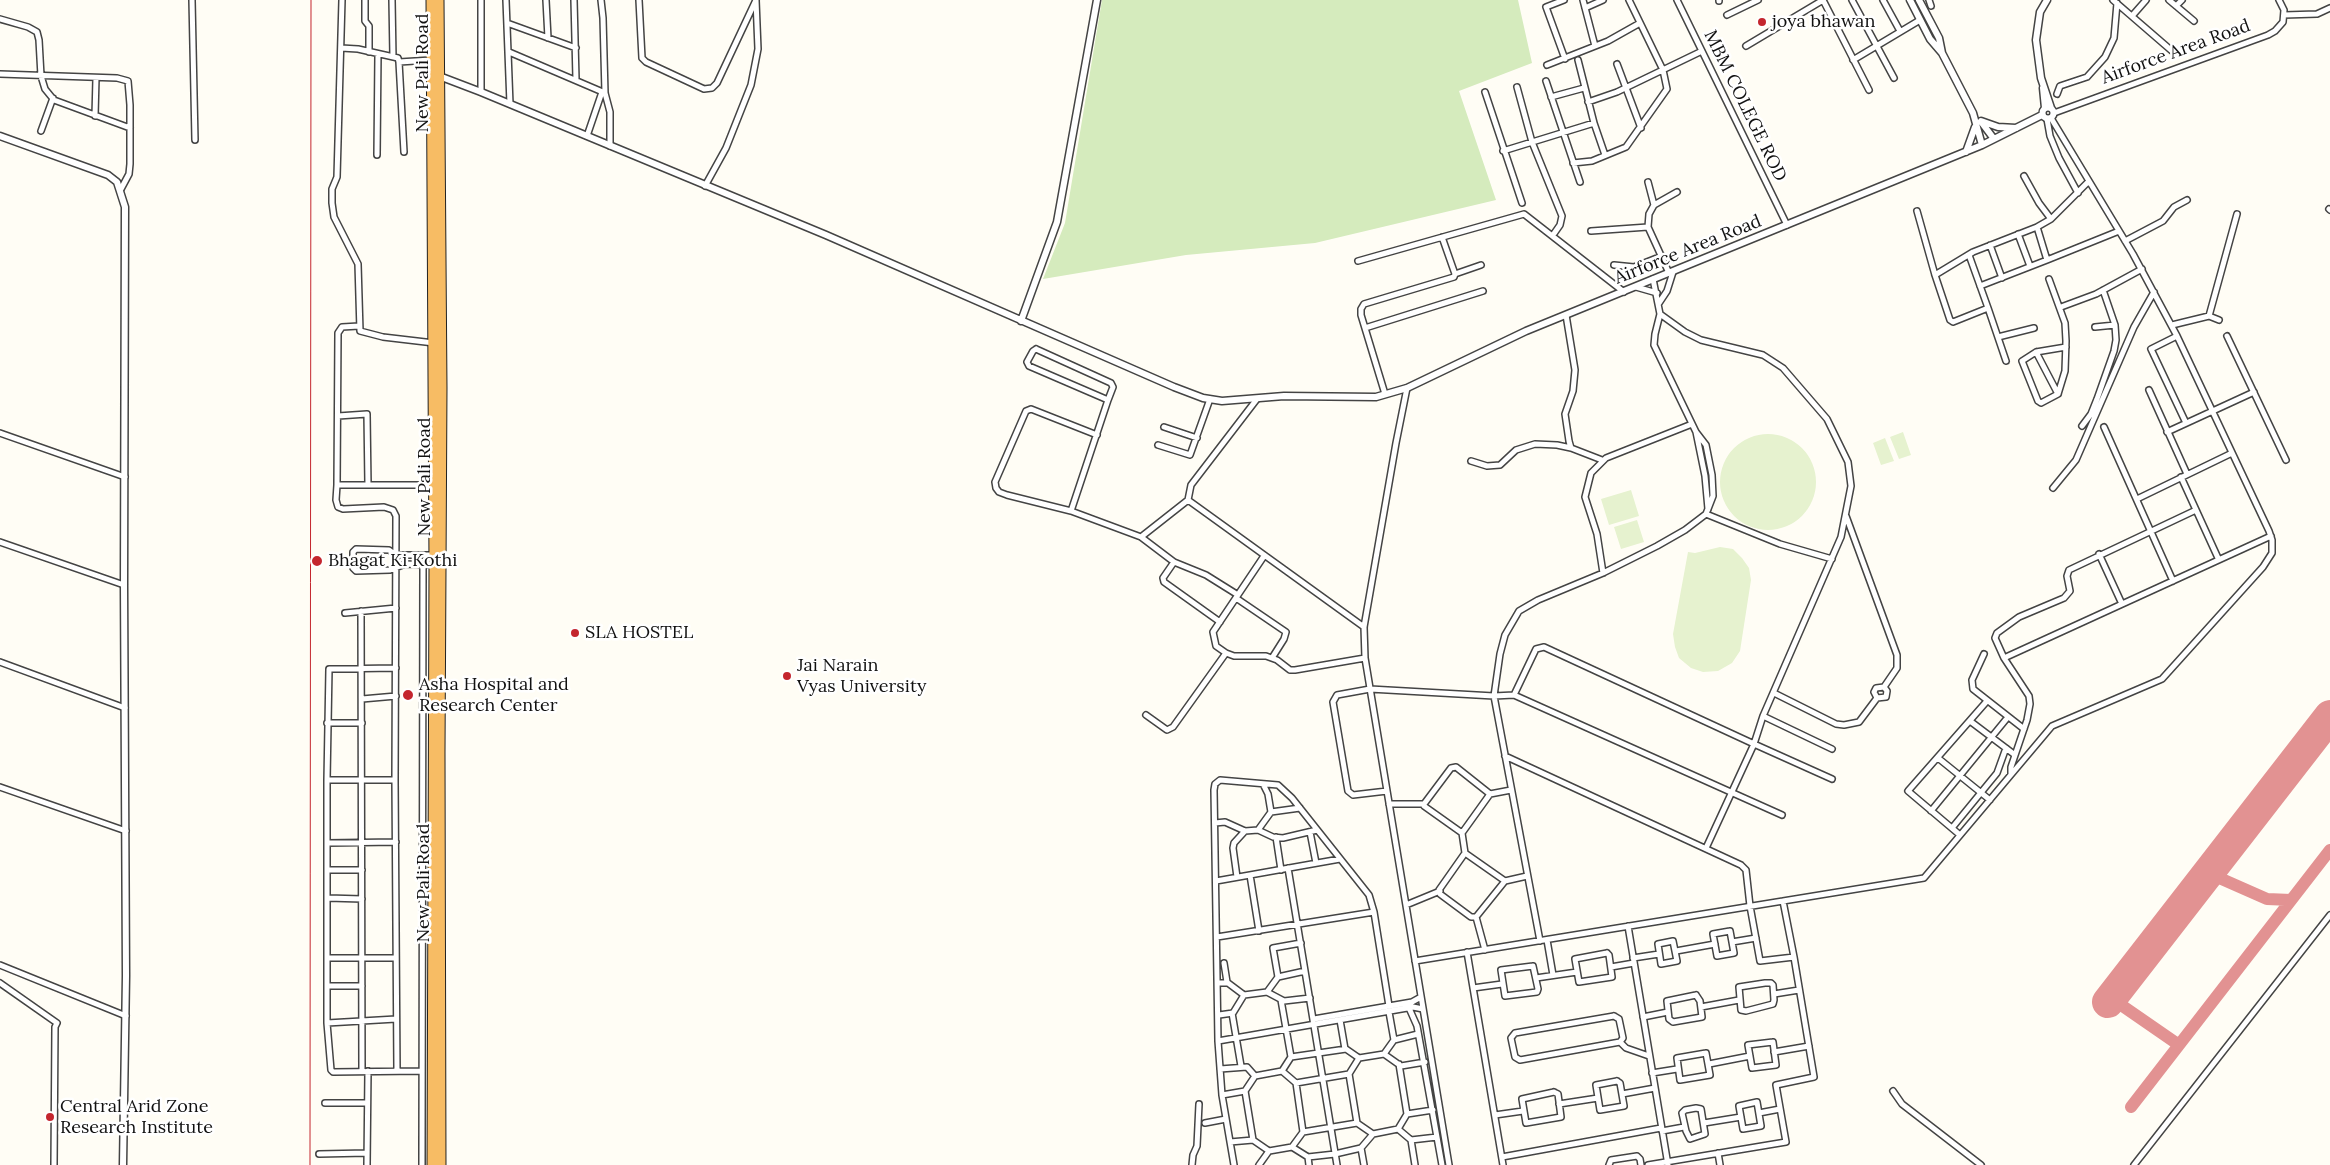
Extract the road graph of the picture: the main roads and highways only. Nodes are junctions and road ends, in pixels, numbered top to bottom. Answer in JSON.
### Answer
{"nodes":[{"id":1,"x":431,"y":0,"type":"edge"},
{"id":2,"x":439,"y":0,"type":"edge"},
{"id":3,"x":437,"y":560,"type":"junction"},
{"id":4,"x":432,"y":1165,"type":"edge"},
{"id":5,"x":441,"y":1165,"type":"edge"}],
"edges":[{"from":1,"to":3,"type":"highway","name":"New Pali Road"},
{"from":2,"to":3,"type":"highway","name":"New Pali Road"},
{"from":3,"to":4,"type":"highway","name":"New Pali Road"},
{"from":3,"to":5,"type":"highway","name":"New Pali Road"}]}
